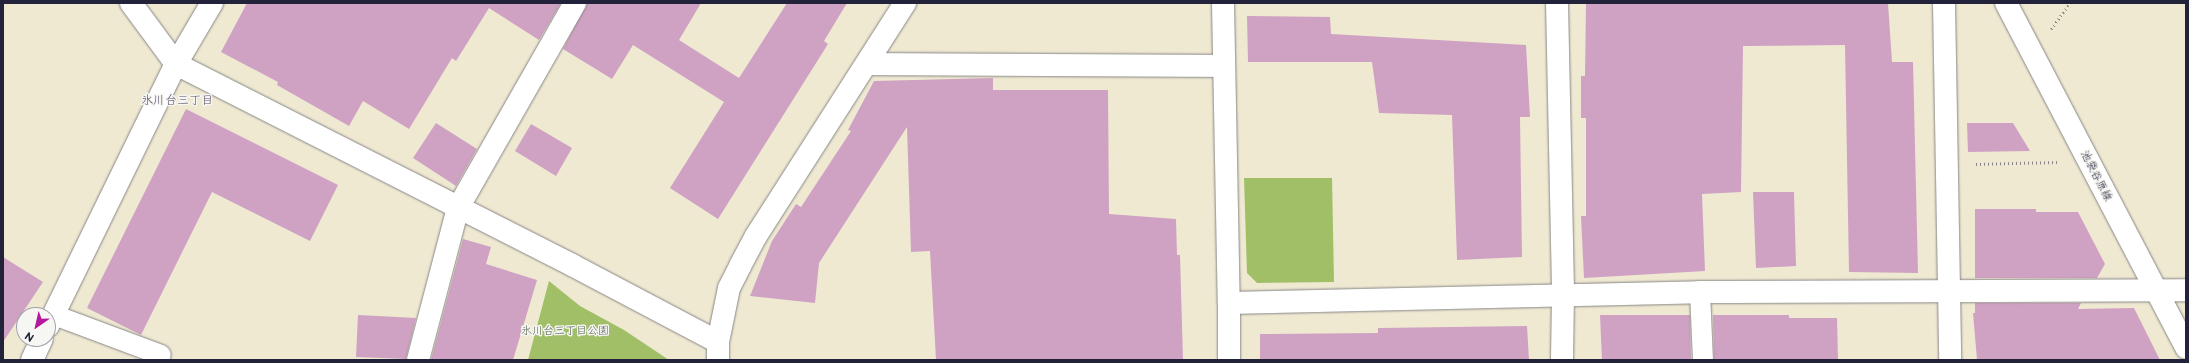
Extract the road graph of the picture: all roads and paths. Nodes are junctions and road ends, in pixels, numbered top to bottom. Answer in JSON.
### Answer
{"nodes":[{"id":1,"x":131,"y":3,"type":"edge"},
{"id":2,"x":212,"y":3,"type":"edge"},
{"id":3,"x":576,"y":3,"type":"edge"},
{"id":4,"x":905,"y":3,"type":"edge"},
{"id":5,"x":1223,"y":3,"type":"edge"},
{"id":6,"x":1557,"y":3,"type":"edge"},
{"id":7,"x":1944,"y":3,"type":"edge"},
{"id":8,"x":2006,"y":3,"type":"edge"},
{"id":9,"x":2070,"y":3,"type":"edge"},
{"id":10,"x":2048,"y":34,"type":"dead end"},
{"id":11,"x":176,"y":64,"type":"junction"},
{"id":12,"x":867,"y":64,"type":"junction"},
{"id":13,"x":1223,"y":66,"type":"junction"},
{"id":14,"x":2062,"y":162,"type":"dead end"},
{"id":15,"x":1976,"y":169,"type":"dead end"},
{"id":16,"x":458,"y":208,"type":"junction"},
{"id":17,"x":2186,"y":290,"type":"edge"},
{"id":18,"x":1950,"y":291,"type":"junction"},
{"id":19,"x":2156,"y":291,"type":"junction"},
{"id":20,"x":1700,"y":292,"type":"junction"},
{"id":21,"x":1563,"y":296,"type":"junction"},
{"id":22,"x":1229,"y":303,"type":"junction"},
{"id":23,"x":56,"y":311,"type":"edge"},
{"id":24,"x":56,"y":323,"type":"edge"},
{"id":25,"x":38,"y":347,"type":"edge"},
{"id":26,"x":2186,"y":348,"type":"edge"},
{"id":27,"x":718,"y":351,"type":"edge"},
{"id":28,"x":161,"y":355,"type":"dead end"},
{"id":29,"x":32,"y":360,"type":"edge"},
{"id":30,"x":418,"y":360,"type":"edge"},
{"id":31,"x":1229,"y":360,"type":"edge"},
{"id":32,"x":1562,"y":360,"type":"edge"},
{"id":33,"x":1703,"y":360,"type":"edge"},
{"id":34,"x":1950,"y":360,"type":"edge"}],
"edges":[{"from":1,"to":11,"type":"street"},
{"from":2,"to":11,"type":"street"},
{"from":3,"to":16,"type":"street"},
{"from":4,"to":12,"type":"street"},
{"from":5,"to":13,"type":"street"},
{"from":6,"to":21,"type":"street"},
{"from":7,"to":18,"type":"street"},
{"from":8,"to":19,"type":"street","name":"池袋谷原線"},
{"from":9,"to":10,"type":"path"},
{"from":11,"to":16,"type":"street"},
{"from":11,"to":23,"type":"street"},
{"from":12,"to":13,"type":"street"},
{"from":12,"to":27,"type":"street"},
{"from":13,"to":22,"type":"street"},
{"from":14,"to":15,"type":"path"},
{"from":16,"to":27,"type":"street"},
{"from":16,"to":30,"type":"street"},
{"from":17,"to":19,"type":"street"},
{"from":18,"to":19,"type":"street"},
{"from":18,"to":20,"type":"street"},
{"from":18,"to":34,"type":"street"},
{"from":19,"to":26,"type":"street","name":"池袋谷原線"},
{"from":20,"to":21,"type":"street"},
{"from":20,"to":33,"type":"lane"},
{"from":21,"to":22,"type":"street"},
{"from":21,"to":32,"type":"street"},
{"from":22,"to":31,"type":"street"},
{"from":24,"to":28,"type":"lane"},
{"from":25,"to":29,"type":"street"}]}
